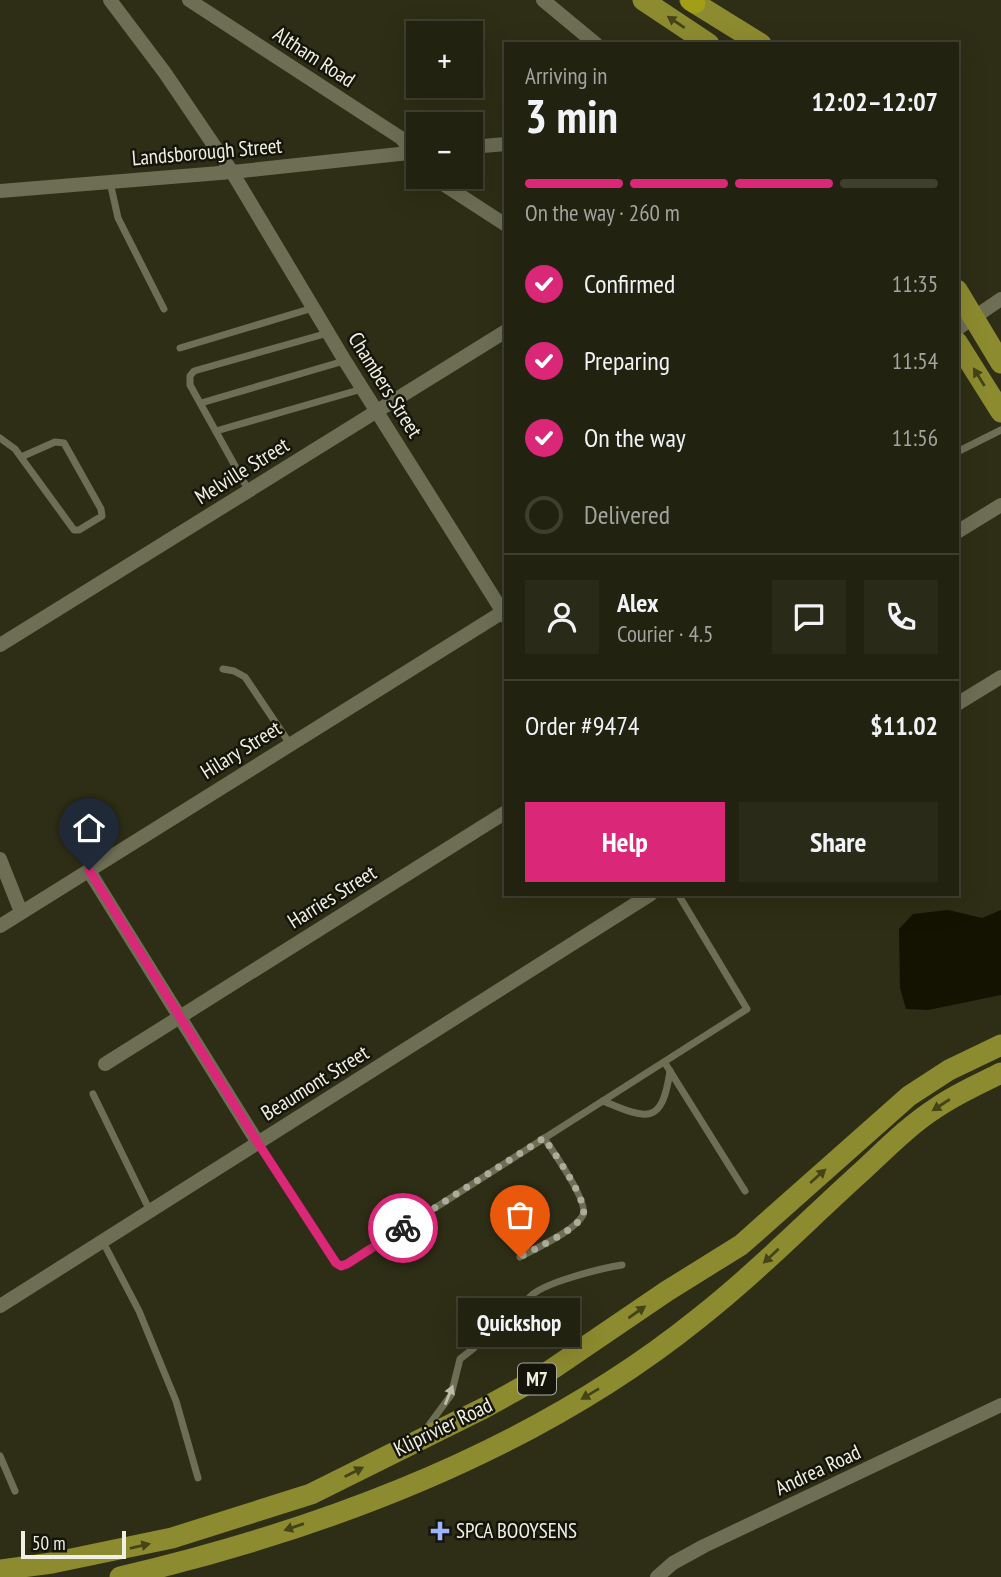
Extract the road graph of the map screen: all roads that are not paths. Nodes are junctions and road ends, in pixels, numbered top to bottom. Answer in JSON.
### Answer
{"nodes":[{"id":1,"x":110,"y":0,"type":"edge"},
{"id":2,"x":189,"y":0,"type":"edge"},
{"id":3,"x":543,"y":0,"type":"edge"},
{"id":4,"x":643,"y":0,"type":"edge"},
{"id":5,"x":692,"y":1,"type":"edge"},
{"id":6,"x":749,"y":41,"type":"edge"},
{"id":7,"x":594,"y":42,"type":"edge"},
{"id":8,"x":706,"y":42,"type":"edge"},
{"id":9,"x":406,"y":143,"type":"edge"},
{"id":10,"x":504,"y":144,"type":"edge"},
{"id":11,"x":483,"y":146,"type":"edge"},
{"id":12,"x":406,"y":156,"type":"edge"},
{"id":13,"x":232,"y":172,"type":"junction"},
{"id":14,"x":110,"y":182,"type":"junction"},
{"id":15,"x":3,"y":186,"type":"edge"},
{"id":16,"x":450,"y":189,"type":"edge"},
{"id":17,"x":504,"y":224,"type":"edge"},
{"id":18,"x":959,"y":298,"type":"edge"},
{"id":19,"x":1001,"y":299,"type":"edge"},
{"id":20,"x":313,"y":308,"type":"junction"},
{"id":21,"x":164,"y":309,"type":"dead end"},
{"id":22,"x":965,"y":323,"type":"edge"},
{"id":23,"x":504,"y":332,"type":"edge"},
{"id":24,"x":328,"y":333,"type":"junction"},
{"id":25,"x":959,"y":345,"type":"edge"},
{"id":26,"x":180,"y":348,"type":"dead end"},
{"id":27,"x":345,"y":361,"type":"junction"},
{"id":28,"x":1001,"y":363,"type":"edge"},
{"id":29,"x":362,"y":389,"type":"junction"},
{"id":30,"x":201,"y":403,"type":"junction"},
{"id":31,"x":377,"y":412,"type":"junction"},
{"id":32,"x":1001,"y":412,"type":"edge"},
{"id":33,"x":1001,"y":430,"type":"edge"},
{"id":34,"x":216,"y":431,"type":"junction"},
{"id":35,"x":0,"y":438,"type":"edge"},
{"id":36,"x":959,"y":451,"type":"edge"},
{"id":37,"x":21,"y":457,"type":"junction"},
{"id":38,"x":249,"y":491,"type":"junction"},
{"id":39,"x":1001,"y":505,"type":"edge"},
{"id":40,"x":959,"y":531,"type":"edge"},
{"id":41,"x":504,"y":611,"type":"edge"},
{"id":42,"x":504,"y":614,"type":"edge"},
{"id":43,"x":0,"y":645,"type":"edge"},
{"id":44,"x":223,"y":670,"type":"dead end"},
{"id":45,"x":1001,"y":677,"type":"edge"},
{"id":46,"x":959,"y":703,"type":"edge"},
{"id":47,"x":290,"y":744,"type":"junction"},
{"id":48,"x":504,"y":812,"type":"edge"},
{"id":49,"x":0,"y":859,"type":"edge"},
{"id":50,"x":89,"y":870,"type":"junction"},
{"id":51,"x":648,"y":896,"type":"edge"},
{"id":52,"x":679,"y":896,"type":"edge"},
{"id":53,"x":21,"y":912,"type":"junction"},
{"id":54,"x":0,"y":926,"type":"edge"},
{"id":55,"x":179,"y":1016,"type":"junction"},
{"id":56,"x":1001,"y":1045,"type":"edge"},
{"id":57,"x":665,"y":1063,"type":"junction"},
{"id":58,"x":105,"y":1064,"type":"dead end"},
{"id":59,"x":670,"y":1071,"type":"junction"},
{"id":60,"x":1001,"y":1073,"type":"edge"},
{"id":61,"x":93,"y":1094,"type":"dead end"},
{"id":62,"x":603,"y":1101,"type":"junction"},
{"id":63,"x":544,"y":1138,"type":"junction"},
{"id":64,"x":258,"y":1143,"type":"junction"},
{"id":65,"x":745,"y":1191,"type":"dead end"},
{"id":66,"x":150,"y":1212,"type":"junction"},
{"id":67,"x":103,"y":1242,"type":"junction"},
{"id":68,"x":520,"y":1257,"type":"dead end"},
{"id":69,"x":622,"y":1265,"type":"dead end"},
{"id":70,"x":0,"y":1306,"type":"edge"},
{"id":71,"x":528,"y":1331,"type":"junction"},
{"id":72,"x":500,"y":1336,"type":"dead end"},
{"id":73,"x":597,"y":1341,"type":"junction"},
{"id":74,"x":474,"y":1348,"type":"dead end"},
{"id":75,"x":1001,"y":1405,"type":"edge"},
{"id":76,"x":416,"y":1441,"type":"junction"},
{"id":77,"x":0,"y":1456,"type":"edge"},
{"id":78,"x":8,"y":1476,"type":"junction"},
{"id":79,"x":198,"y":1478,"type":"dead end"},
{"id":80,"x":0,"y":1480,"type":"edge"},
{"id":81,"x":15,"y":1492,"type":"dead end"},
{"id":82,"x":0,"y":1570,"type":"edge"},
{"id":83,"x":120,"y":1577,"type":"edge"},
{"id":84,"x":657,"y":1577,"type":"edge"}],
"edges":[{"from":1,"to":13,"type":"street"},
{"from":2,"to":9,"type":"street","name":"Altham Road"},
{"from":3,"to":7,"type":"street"},
{"from":8,"to":4,"type":"main road","one_way":true},
{"from":5,"to":6,"type":"main road"},
{"from":10,"to":11,"type":"street"},
{"from":12,"to":13,"type":"street","name":"Landsborough Street"},
{"from":13,"to":14,"type":"street","name":"Landsborough Street"},
{"from":13,"to":20,"type":"street","name":"Chambers Street"},
{"from":14,"to":15,"type":"street","name":"Landsborough Street"},
{"from":14,"to":21,"type":"lane"},
{"from":16,"to":17,"type":"street"},
{"from":18,"to":22,"type":"main road"},
{"from":19,"to":22,"type":"street"},
{"from":20,"to":24,"type":"street","name":"Chambers Street"},
{"from":20,"to":26,"type":"lane"},
{"from":22,"to":28,"type":"main road"},
{"from":23,"to":31,"type":"street","name":"Melville Street"},
{"from":24,"to":27,"type":"street","name":"Chambers Street"},
{"from":24,"to":30,"type":"lane"},
{"from":32,"to":25,"type":"main road","one_way":true},
{"from":27,"to":29,"type":"street","name":"Chambers Street"},
{"from":27,"to":30,"type":"lane"},
{"from":29,"to":31,"type":"street","name":"Chambers Street"},
{"from":29,"to":34,"type":"lane"},
{"from":30,"to":34,"type":"lane"},
{"from":31,"to":38,"type":"street","name":"Melville Street"},
{"from":31,"to":41,"type":"street","name":"Chambers Street"},
{"from":33,"to":36,"type":"lane"},
{"from":34,"to":38,"type":"lane"},
{"from":35,"to":37,"type":"lane"},
{"from":37,"to":37,"type":"lane"},
{"from":38,"to":43,"type":"street","name":"Melville Street"},
{"from":39,"to":40,"type":"street"},
{"from":42,"to":47,"type":"street","name":"Hilary Street"},
{"from":44,"to":47,"type":"lane"},
{"from":45,"to":46,"type":"street"},
{"from":47,"to":50,"type":"street","name":"Hilary Street"},
{"from":48,"to":55,"type":"street","name":"Harries Street"},
{"from":49,"to":53,"type":"street"},
{"from":50,"to":53,"type":"street","name":"Hilary Street"},
{"from":50,"to":55,"type":"street"},
{"from":51,"to":64,"type":"street","name":"Beaumont Street"},
{"from":52,"to":57,"type":"lane"},
{"from":53,"to":54,"type":"street","name":"Hilary Street"},
{"from":55,"to":58,"type":"street","name":"Harries Street"},
{"from":55,"to":64,"type":"street"},
{"from":73,"to":56,"type":"main road","name":"Kliprivier Road","number":"M7","one_way":true},
{"from":57,"to":59,"type":"lane"},
{"from":57,"to":62,"type":"lane"},
{"from":59,"to":62,"type":"lane"},
{"from":59,"to":65,"type":"lane"},
{"from":60,"to":83,"type":"main road","name":"Kliprivier Road","number":"M7","one_way":true},
{"from":61,"to":66,"type":"lane"},
{"from":62,"to":63,"type":"lane"},
{"from":63,"to":64,"type":"lane"},
{"from":63,"to":68,"type":"lane"},
{"from":64,"to":66,"type":"street","name":"Beaumont Street"},
{"from":66,"to":67,"type":"street","name":"Beaumont Street"},
{"from":67,"to":70,"type":"street","name":"Beaumont Street"},
{"from":67,"to":79,"type":"lane"},
{"from":69,"to":71,"type":"lane"},
{"from":71,"to":72,"type":"lane"},
{"from":71,"to":73,"type":"lane"},
{"from":73,"to":76,"type":"main road","name":"Kliprivier Road","number":"M7"},
{"from":76,"to":74,"type":"lane","one_way":true},
{"from":75,"to":84,"type":"street","name":"Andrea Road"},
{"from":82,"to":76,"type":"main road","name":"Kliprivier Road","number":"M7","one_way":true},
{"from":77,"to":78,"type":"lane"},
{"from":78,"to":80,"type":"lane"},
{"from":78,"to":81,"type":"lane"}]}
